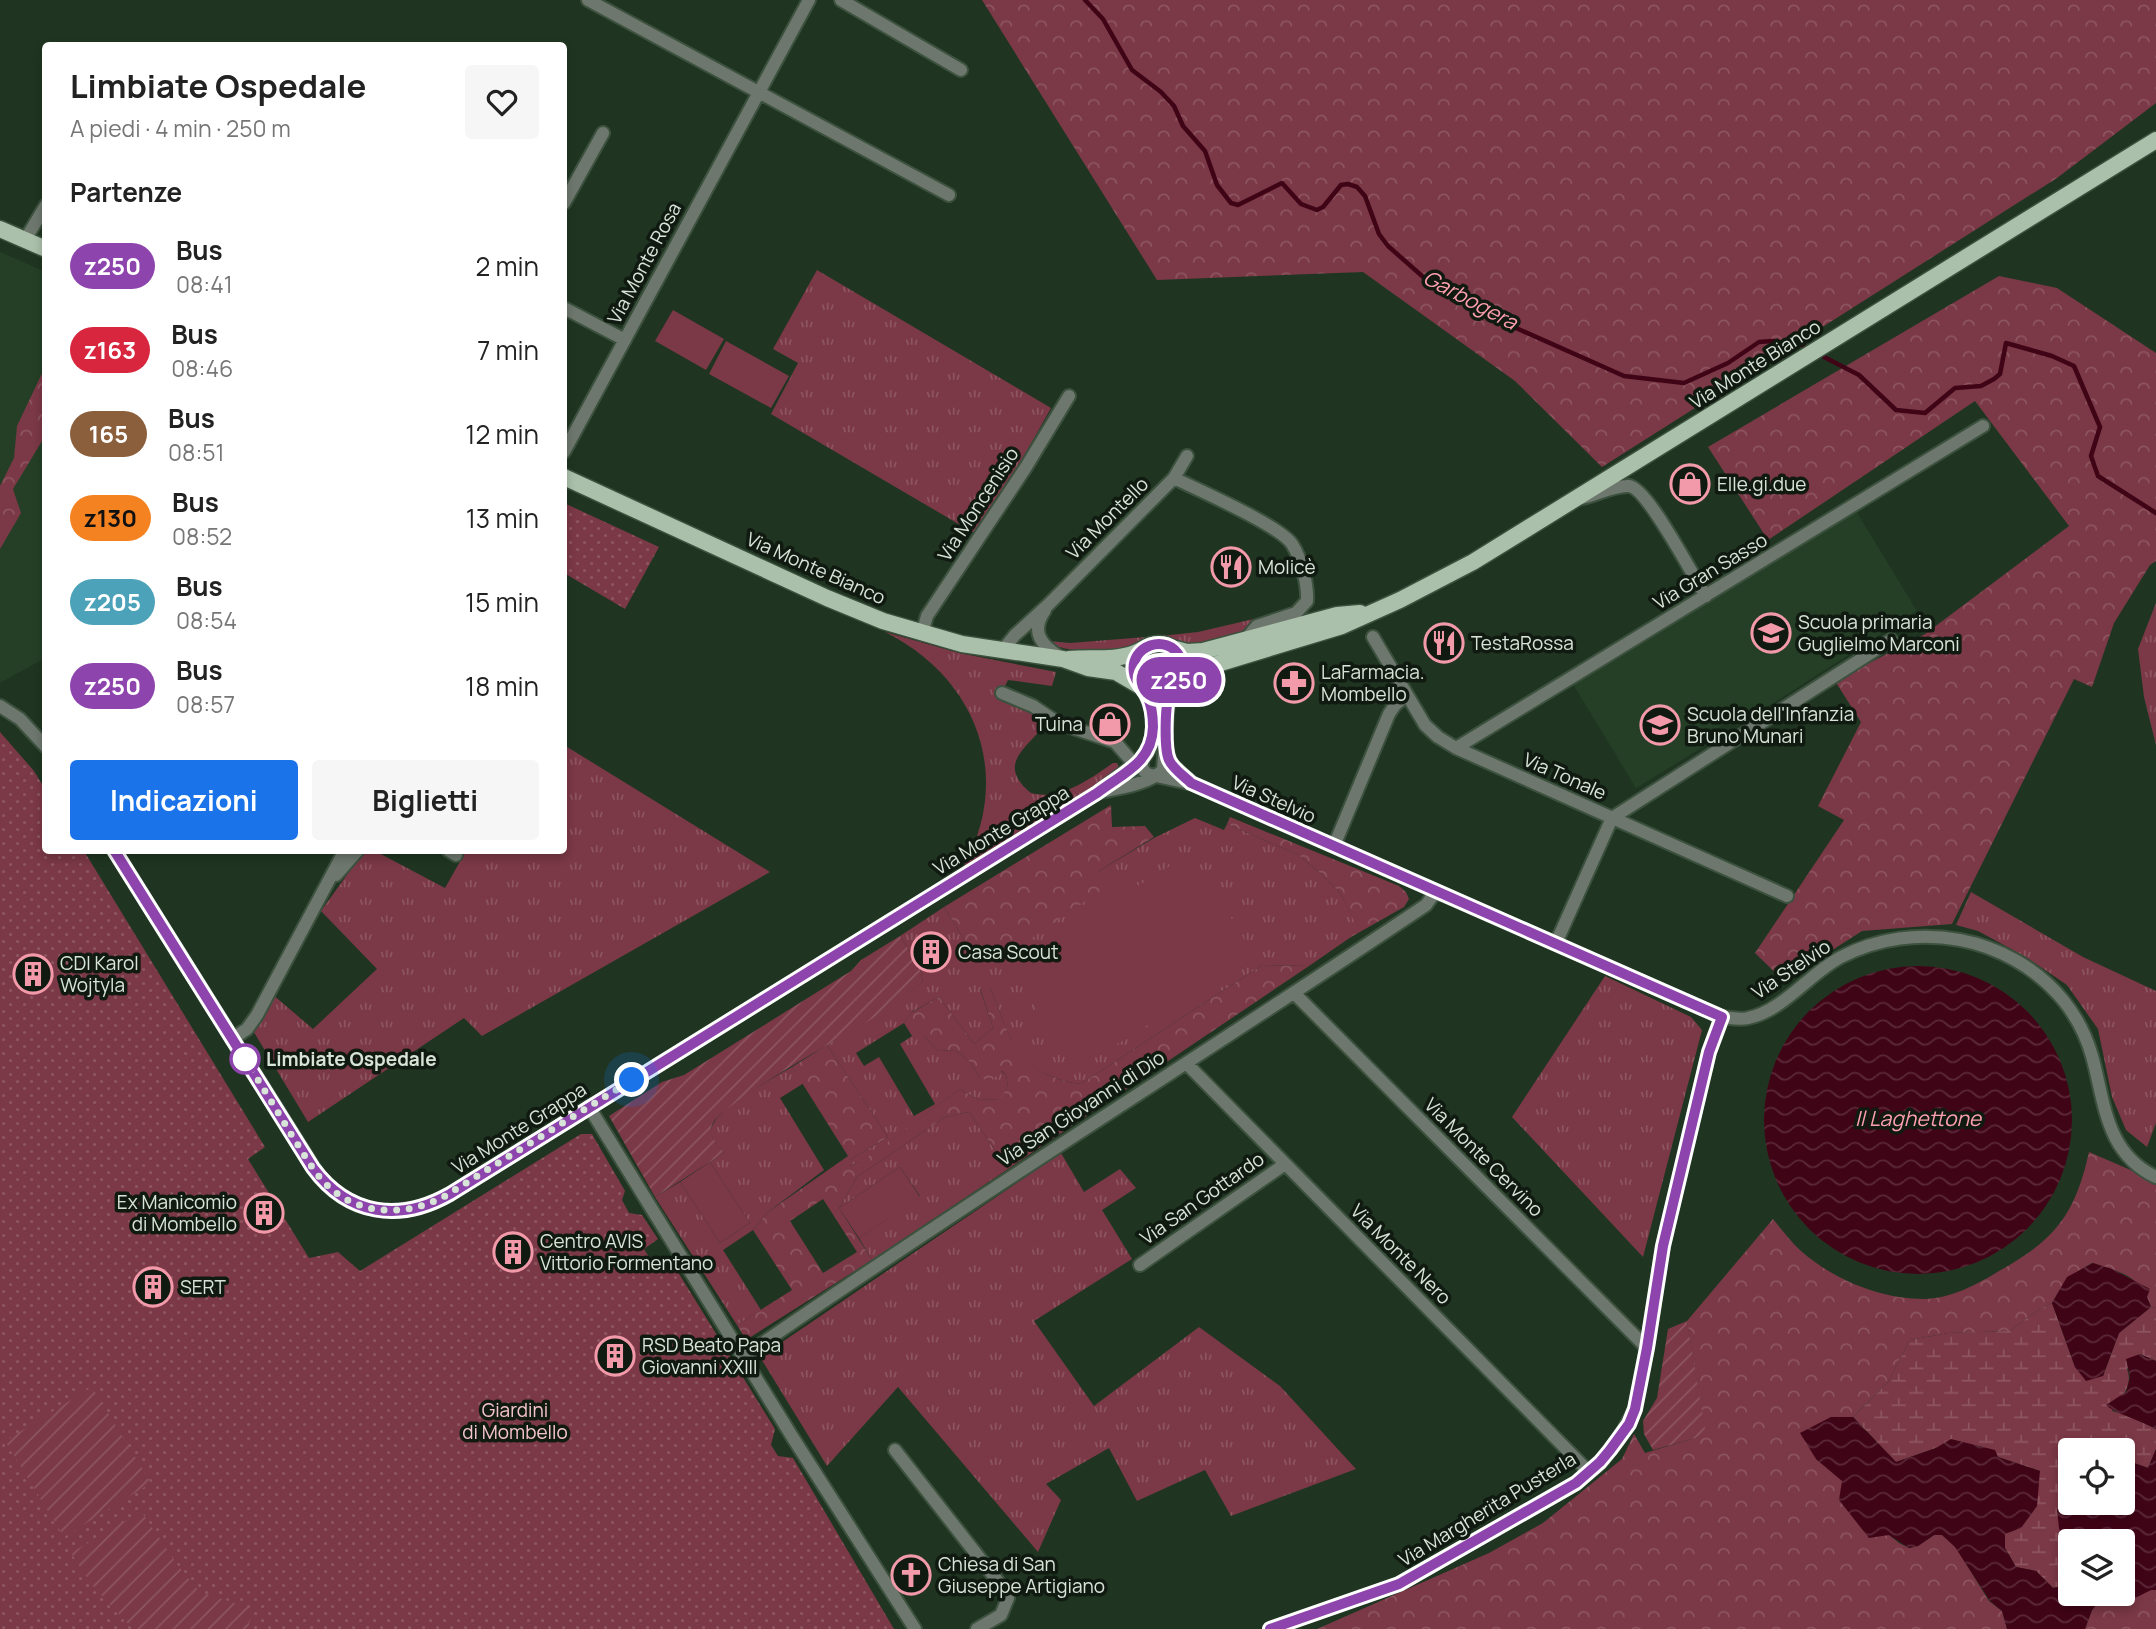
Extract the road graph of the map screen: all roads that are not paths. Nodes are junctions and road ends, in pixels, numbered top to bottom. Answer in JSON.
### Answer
{"nodes":[{"id":1,"x":588,"y":0,"type":"edge"},
{"id":2,"x":809,"y":0,"type":"edge"},
{"id":3,"x":841,"y":0,"type":"edge"},
{"id":4,"x":961,"y":70,"type":"dead end"},
{"id":5,"x":759,"y":93,"type":"junction"},
{"id":6,"x":603,"y":133,"type":"dead end"},
{"id":7,"x":2156,"y":139,"type":"edge"},
{"id":8,"x":949,"y":195,"type":"dead end"},
{"id":9,"x":567,"y":198,"type":"edge"},
{"id":10,"x":42,"y":212,"type":"edge"},
{"id":11,"x":0,"y":229,"type":"edge"},
{"id":12,"x":25,"y":240,"type":"junction"},
{"id":13,"x":42,"y":247,"type":"edge"},
{"id":14,"x":567,"y":310,"type":"edge"},
{"id":15,"x":625,"y":340,"type":"junction"},
{"id":16,"x":1069,"y":396,"type":"dead end"},
{"id":17,"x":1983,"y":426,"type":"dead end"},
{"id":18,"x":567,"y":446,"type":"edge"},
{"id":19,"x":1186,"y":456,"type":"dead end"},
{"id":20,"x":567,"y":478,"type":"edge"},
{"id":21,"x":1174,"y":478,"type":"junction"},
{"id":22,"x":1576,"y":500,"type":"junction"},
{"id":23,"x":1706,"y":596,"type":"junction"},
{"id":24,"x":1049,"y":604,"type":"junction"},
{"id":25,"x":1369,"y":612,"type":"junction"},
{"id":26,"x":922,"y":634,"type":"junction"},
{"id":27,"x":1373,"y":636,"type":"dead end"},
{"id":28,"x":1245,"y":640,"type":"junction"},
{"id":29,"x":1891,"y":640,"type":"dead end"},
{"id":30,"x":1172,"y":648,"type":"junction"},
{"id":31,"x":1143,"y":649,"type":"junction"},
{"id":32,"x":1002,"y":651,"type":"junction"},
{"id":33,"x":1063,"y":659,"type":"junction"},
{"id":34,"x":1178,"y":683,"type":"junction"},
{"id":35,"x":1140,"y":686,"type":"junction"},
{"id":36,"x":1002,"y":693,"type":"dead end"},
{"id":37,"x":1406,"y":695,"type":"junction"},
{"id":38,"x":0,"y":706,"type":"edge"},
{"id":39,"x":42,"y":743,"type":"edge"},
{"id":40,"x":1166,"y":744,"type":"junction"},
{"id":41,"x":1456,"y":748,"type":"junction"},
{"id":42,"x":1140,"y":761,"type":"junction"},
{"id":43,"x":1154,"y":776,"type":"junction"},
{"id":44,"x":1193,"y":784,"type":"junction"},
{"id":45,"x":1094,"y":795,"type":"junction"},
{"id":46,"x":1612,"y":818,"type":"junction"},
{"id":47,"x":1334,"y":846,"type":"junction"},
{"id":48,"x":117,"y":854,"type":"edge"},
{"id":49,"x":343,"y":854,"type":"edge"},
{"id":50,"x":354,"y":854,"type":"edge"},
{"id":51,"x":327,"y":882,"type":"junction"},
{"id":52,"x":1436,"y":891,"type":"junction"},
{"id":53,"x":1787,"y":896,"type":"dead end"},
{"id":54,"x":1556,"y":943,"type":"junction"},
{"id":55,"x":1294,"y":993,"type":"junction"},
{"id":56,"x":1722,"y":1017,"type":"junction"},
{"id":57,"x":232,"y":1038,"type":"junction"},
{"id":58,"x":1186,"y":1063,"type":"junction"},
{"id":59,"x":589,"y":1107,"type":"junction"},
{"id":60,"x":1285,"y":1164,"type":"junction"},
{"id":61,"x":2156,"y":1177,"type":"edge"},
{"id":62,"x":1140,"y":1265,"type":"dead end"},
{"id":63,"x":1647,"y":1348,"type":"junction"},
{"id":64,"x":744,"y":1356,"type":"junction"},
{"id":65,"x":895,"y":1450,"type":"dead end"},
{"id":66,"x":1588,"y":1472,"type":"junction"},
{"id":67,"x":985,"y":1628,"type":"edge"},
{"id":68,"x":915,"y":1629,"type":"edge"},
{"id":69,"x":1270,"y":1629,"type":"edge"}],
"edges":[{"from":1,"to":5,"type":"street"},
{"from":2,"to":5,"type":"street","name":"Via Monte Rosa"},
{"from":3,"to":4,"type":"street"},
{"from":5,"to":8,"type":"street"},
{"from":5,"to":15,"type":"street","name":"Via Monte Rosa"},
{"from":6,"to":9,"type":"street"},
{"from":7,"to":22,"type":"main road","name":"Via Monte Bianco"},
{"from":10,"to":12,"type":"street"},
{"from":11,"to":12,"type":"main road"},
{"from":12,"to":13,"type":"main road"},
{"from":14,"to":15,"type":"street"},
{"from":15,"to":18,"type":"street","name":"Via Monte Rosa"},
{"from":16,"to":26,"type":"street","name":"Via Moncenisio"},
{"from":17,"to":23,"type":"street","name":"Via Gran Sasso"},
{"from":19,"to":21,"type":"street","name":"Via Montello"},
{"from":20,"to":26,"type":"main road","name":"Via Monte Bianco"},
{"from":21,"to":24,"type":"street","name":"Via Montello"},
{"from":21,"to":28,"type":"street"},
{"from":22,"to":23,"type":"street"},
{"from":22,"to":25,"type":"main road","name":"Via Monte Bianco"},
{"from":23,"to":41,"type":"street","name":"Via Gran Sasso"},
{"from":24,"to":32,"type":"street","name":"Via Montello"},
{"from":24,"to":33,"type":"street","name":"Via Montello"},
{"from":25,"to":28,"type":"main road","name":"Via Monte Bianco"},
{"from":25,"to":34,"type":"main road","name":"Via Monte Bianco"},
{"from":26,"to":32,"type":"main road","name":"Via Monte Bianco"},
{"from":27,"to":37,"type":"street","name":"Via Tonale"},
{"from":28,"to":30,"type":"main road","name":"Via Monte Bianco"},
{"from":29,"to":46,"type":"street"},
{"from":30,"to":31,"type":"main road"},
{"from":30,"to":34,"type":"main road"},
{"from":31,"to":33,"type":"main road","name":"Via Monte Bianco"},
{"from":31,"to":35,"type":"main road"},
{"from":32,"to":33,"type":"main road","name":"Via Monte Bianco"},
{"from":33,"to":35,"type":"main road","name":"Via Monte Bianco"},
{"from":34,"to":35,"type":"main road"},
{"from":34,"to":40,"type":"street"},
{"from":35,"to":42,"type":"street"},
{"from":36,"to":42,"type":"street"},
{"from":37,"to":41,"type":"street","name":"Via Tonale"},
{"from":37,"to":47,"type":"street"},
{"from":38,"to":39,"type":"street"},
{"from":40,"to":43,"type":"street"},
{"from":40,"to":44,"type":"street","name":"Via Stelvio"},
{"from":41,"to":46,"type":"street","name":"Via Tonale"},
{"from":42,"to":43,"type":"street"},
{"from":42,"to":45,"type":"street","name":"Via Monte Grappa"},
{"from":43,"to":44,"type":"street","name":"Via Stelvio"},
{"from":43,"to":45,"type":"street","name":"Via Monte Grappa"},
{"from":44,"to":47,"type":"street","name":"Via Stelvio"},
{"from":45,"to":59,"type":"street","name":"Via Monte Grappa"},
{"from":46,"to":53,"type":"street","name":"Via Tonale"},
{"from":46,"to":54,"type":"street"},
{"from":47,"to":52,"type":"street","name":"Via Stelvio"},
{"from":48,"to":57,"type":"street","name":"Via Monte Grappa"},
{"from":49,"to":51,"type":"street"},
{"from":50,"to":51,"type":"street"},
{"from":51,"to":57,"type":"street"},
{"from":52,"to":54,"type":"street","name":"Via Stelvio"},
{"from":52,"to":55,"type":"street","name":"Via San Giovanni di Dio"},
{"from":54,"to":56,"type":"street","name":"Via Stelvio"},
{"from":55,"to":58,"type":"street","name":"Via San Giovanni di Dio"},
{"from":55,"to":63,"type":"street","name":"Via Monte Cervino"},
{"from":56,"to":61,"type":"street","name":"Via Stelvio"},
{"from":56,"to":63,"type":"street","name":"Via Margherita Pusterla"},
{"from":57,"to":59,"type":"street","name":"Via Monte Grappa"},
{"from":58,"to":60,"type":"street","name":"Via Monte Nero"},
{"from":58,"to":64,"type":"street","name":"Via San Giovanni di Dio"},
{"from":59,"to":64,"type":"street"},
{"from":60,"to":62,"type":"street","name":"Via San Gottardo"},
{"from":60,"to":66,"type":"street","name":"Via Monte Nero"},
{"from":63,"to":66,"type":"street","name":"Via Margherita Pusterla"},
{"from":64,"to":68,"type":"street"},
{"from":65,"to":67,"type":"street"},
{"from":66,"to":69,"type":"street","name":"Via Margherita Pusterla"}]}
